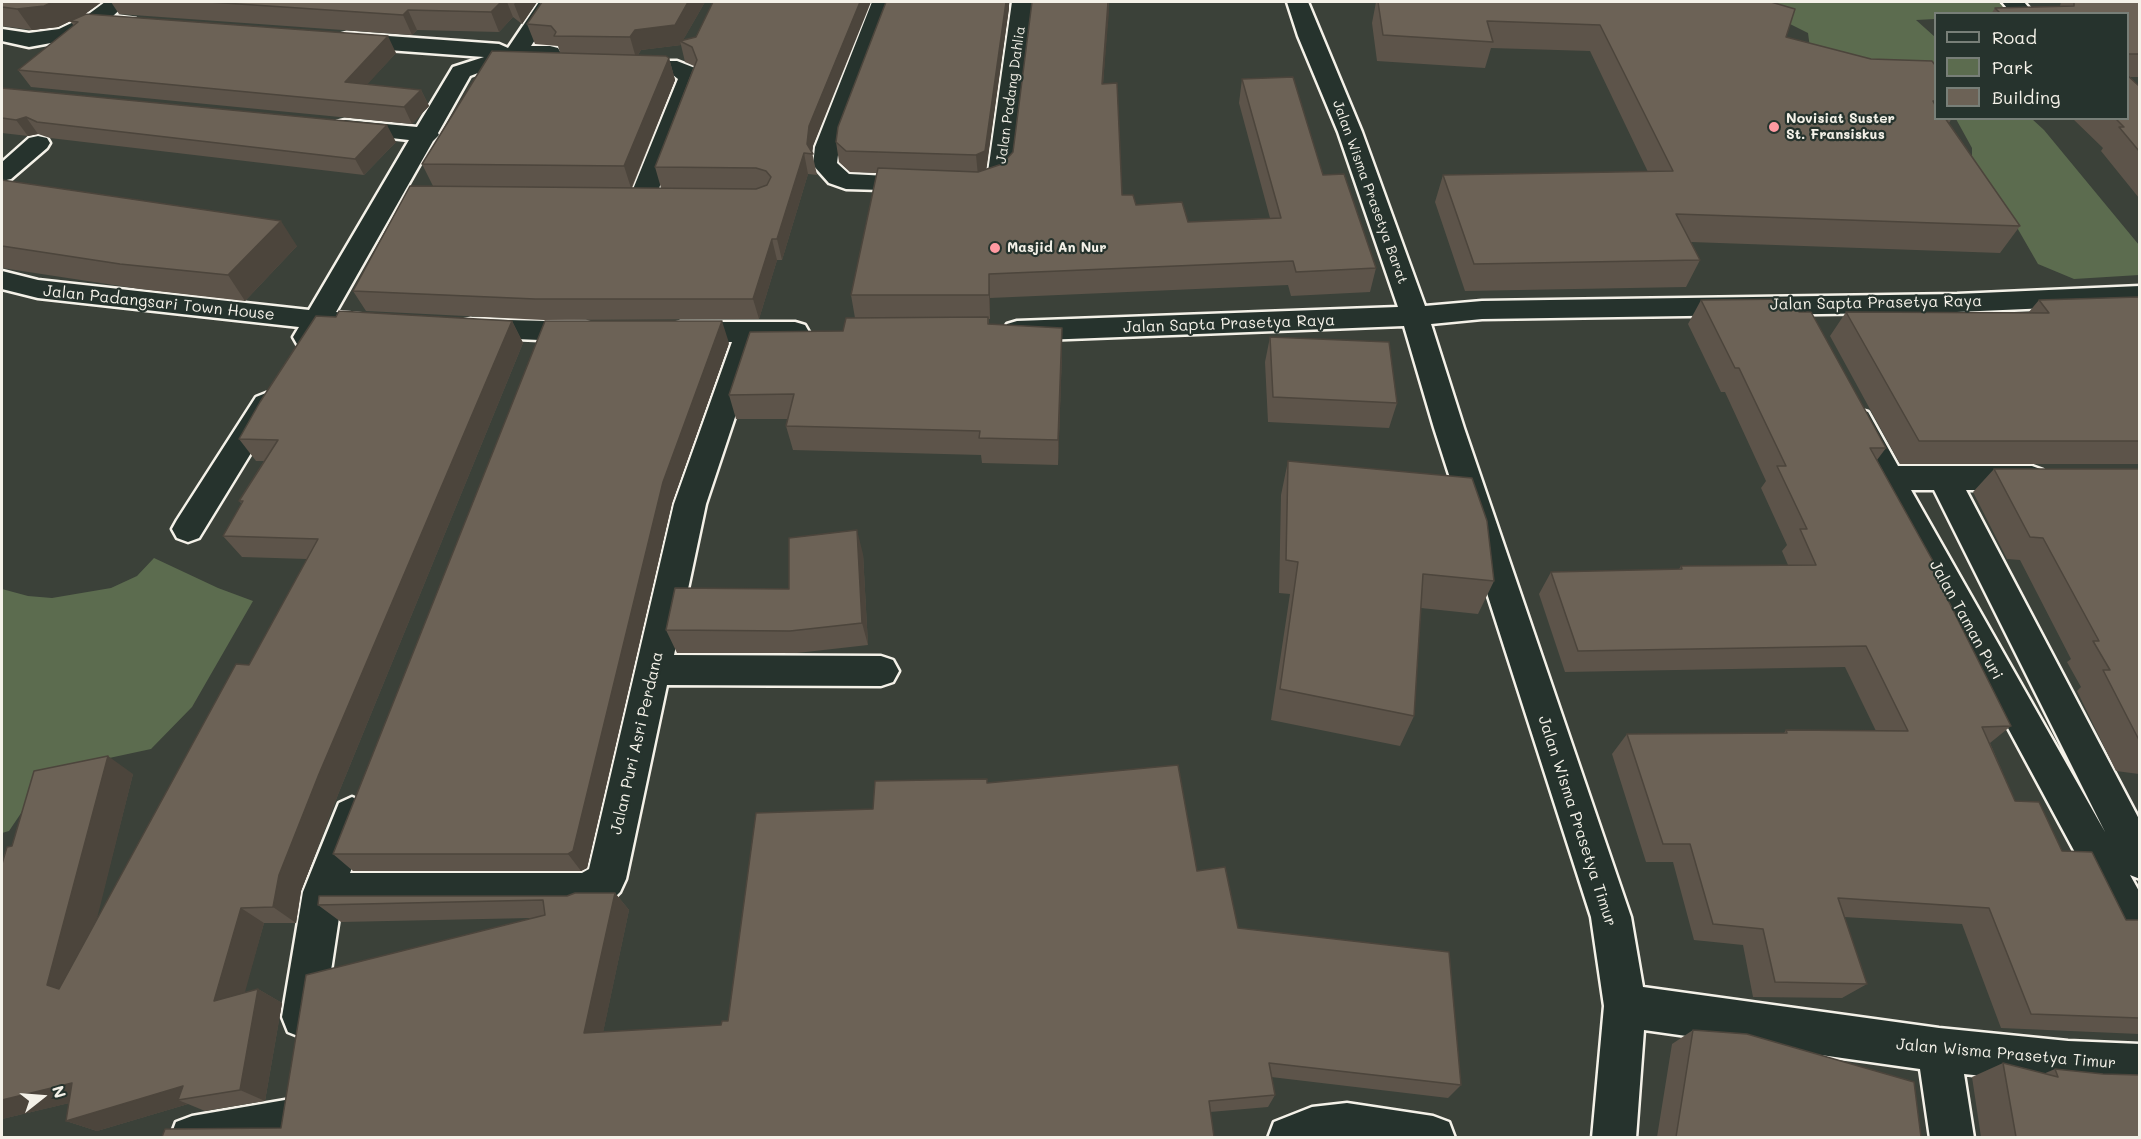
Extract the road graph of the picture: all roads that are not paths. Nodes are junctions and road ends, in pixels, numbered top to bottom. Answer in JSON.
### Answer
{"nodes":[{"id":1,"x":118,"y":2,"type":"edge"},
{"id":2,"x":549,"y":2,"type":"edge"},
{"id":3,"x":883,"y":2,"type":"edge"},
{"id":4,"x":1023,"y":2,"type":"edge"},
{"id":5,"x":1297,"y":2,"type":"edge"},
{"id":6,"x":94,"y":21,"type":"junction"},
{"id":7,"x":152,"y":26,"type":"edge"},
{"id":8,"x":2,"y":36,"type":"edge"},
{"id":9,"x":325,"y":38,"type":"edge"},
{"id":10,"x":691,"y":51,"type":"edge"},
{"id":11,"x":516,"y":52,"type":"junction"},
{"id":12,"x":322,"y":125,"type":"edge"},
{"id":13,"x":427,"y":135,"type":"junction"},
{"id":14,"x":38,"y":143,"type":"dead end"},
{"id":15,"x":2,"y":174,"type":"edge"},
{"id":16,"x":642,"y":199,"type":"edge"},
{"id":17,"x":2,"y":280,"type":"edge"},
{"id":18,"x":2139,"y":295,"type":"edge"},
{"id":19,"x":1797,"y":304,"type":"junction"},
{"id":20,"x":1415,"y":316,"type":"junction"},
{"id":21,"x":318,"y":320,"type":"junction"},
{"id":22,"x":377,"y":323,"type":"edge"},
{"id":23,"x":449,"y":327,"type":"edge"},
{"id":24,"x":994,"y":331,"type":"edge"},
{"id":25,"x":544,"y":332,"type":"junction"},
{"id":26,"x":612,"y":332,"type":"edge"},
{"id":27,"x":658,"y":332,"type":"edge"},
{"id":28,"x":749,"y":332,"type":"junction"},
{"id":29,"x":819,"y":332,"type":"edge"},
{"id":30,"x":1810,"y":334,"type":"edge"},
{"id":31,"x":531,"y":365,"type":"edge"},
{"id":32,"x":1844,"y":396,"type":"edge"},
{"id":33,"x":1889,"y":478,"type":"junction"},
{"id":34,"x":1944,"y":478,"type":"junction"},
{"id":35,"x":2059,"y":478,"type":"edge"},
{"id":36,"x":188,"y":529,"type":"dead end"},
{"id":37,"x":654,"y":670,"type":"junction"},
{"id":38,"x":881,"y":671,"type":"dead end"},
{"id":39,"x":365,"y":782,"type":"edge"},
{"id":40,"x":2139,"y":861,"type":"edge"},
{"id":41,"x":323,"y":892,"type":"junction"},
{"id":42,"x":2139,"y":933,"type":"edge"},
{"id":43,"x":1625,"y":1006,"type":"junction"},
{"id":44,"x":1939,"y":1050,"type":"junction"},
{"id":45,"x":297,"y":1053,"type":"edge"},
{"id":46,"x":2139,"y":1066,"type":"edge"},
{"id":47,"x":286,"y":1116,"type":"edge"},
{"id":48,"x":192,"y":1137,"type":"edge"},
{"id":49,"x":1290,"y":1137,"type":"edge"},
{"id":50,"x":1432,"y":1137,"type":"edge"},
{"id":51,"x":1614,"y":1137,"type":"edge"},
{"id":52,"x":1952,"y":1137,"type":"edge"}],
"edges":[{"from":1,"to":6,"type":"street"},
{"from":2,"to":11,"type":"street"},
{"from":3,"to":4,"type":"street","name":"Jalan Padang Dahlia"},
{"from":5,"to":20,"type":"street","name":"Jalan Wisma Prasetya Barat"},
{"from":6,"to":7,"type":"street"},
{"from":6,"to":8,"type":"street"},
{"from":9,"to":11,"type":"street"},
{"from":10,"to":16,"type":"street"},
{"from":11,"to":13,"type":"street"},
{"from":12,"to":13,"type":"street"},
{"from":13,"to":21,"type":"street"},
{"from":14,"to":15,"type":"street"},
{"from":17,"to":21,"type":"street","name":"Jalan Padangsari Town House"},
{"from":18,"to":19,"type":"street","name":"Jalan Sapta Prasetya Raya"},
{"from":19,"to":20,"type":"street","name":"Jalan Sapta Prasetya Raya"},
{"from":19,"to":30,"type":"street"},
{"from":20,"to":24,"type":"street","name":"Jalan Sapta Prasetya Raya"},
{"from":20,"to":43,"type":"street","name":"Jalan Wisma Prasetya Timur"},
{"from":21,"to":22,"type":"street"},
{"from":21,"to":36,"type":"street"},
{"from":23,"to":25,"type":"street"},
{"from":25,"to":26,"type":"street"},
{"from":25,"to":31,"type":"street"},
{"from":27,"to":28,"type":"street"},
{"from":28,"to":29,"type":"street"},
{"from":28,"to":37,"type":"street","name":"Jalan Puri Asri Perdana"},
{"from":32,"to":33,"type":"street","name":"Jalan Taman Puri"},
{"from":33,"to":34,"type":"street"},
{"from":33,"to":42,"type":"street","name":"Jalan Taman Puri"},
{"from":34,"to":35,"type":"street"},
{"from":34,"to":40,"type":"street"},
{"from":37,"to":38,"type":"street"},
{"from":37,"to":41,"type":"street","name":"Jalan Puri Asri Perdana"},
{"from":39,"to":41,"type":"street"},
{"from":41,"to":45,"type":"street"},
{"from":43,"to":44,"type":"street","name":"Jalan Wisma Prasetya Timur"},
{"from":43,"to":51,"type":"street"},
{"from":44,"to":46,"type":"street","name":"Jalan Wisma Prasetya Timur"},
{"from":44,"to":52,"type":"street"},
{"from":47,"to":48,"type":"street"},
{"from":49,"to":50,"type":"street"}]}
